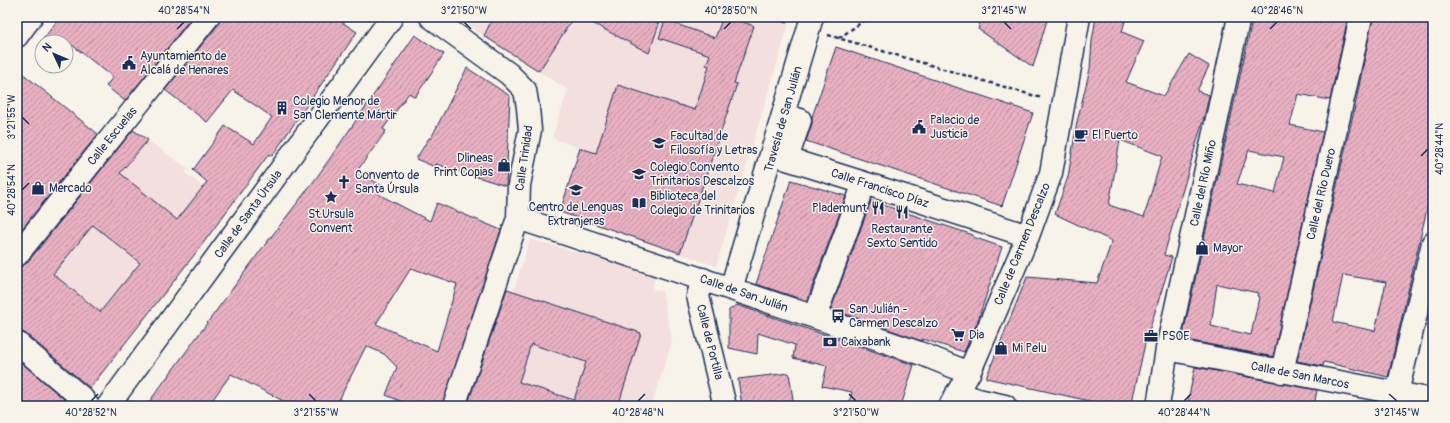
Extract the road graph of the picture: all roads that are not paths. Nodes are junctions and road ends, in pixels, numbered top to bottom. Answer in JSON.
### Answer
{"nodes":[{"id":1,"x":208,"y":17,"type":"edge"},
{"id":2,"x":432,"y":17,"type":"edge"},
{"id":3,"x":1079,"y":17,"type":"edge"},
{"id":4,"x":1239,"y":17,"type":"edge"},
{"id":5,"x":1361,"y":17,"type":"edge"},
{"id":6,"x":387,"y":19,"type":"edge"},
{"id":7,"x":810,"y":23,"type":"edge"},
{"id":8,"x":784,"y":115,"type":"junction"},
{"id":9,"x":864,"y":183,"type":"junction"},
{"id":10,"x":518,"y":218,"type":"junction"},
{"id":11,"x":1028,"y":236,"type":"junction"},
{"id":12,"x":1433,"y":243,"type":"edge"},
{"id":13,"x":17,"y":255,"type":"edge"},
{"id":14,"x":703,"y":279,"type":"junction"},
{"id":15,"x":731,"y":289,"type":"junction"},
{"id":16,"x":815,"y":317,"type":"junction"},
{"id":17,"x":17,"y":343,"type":"edge"},
{"id":18,"x":1167,"y":349,"type":"junction"},
{"id":19,"x":1282,"y":372,"type":"junction"},
{"id":20,"x":969,"y":373,"type":"junction"},
{"id":21,"x":954,"y":400,"type":"edge"},
{"id":22,"x":1433,"y":400,"type":"edge"},
{"id":23,"x":1393,"y":402,"type":"edge"},
{"id":24,"x":88,"y":406,"type":"edge"},
{"id":25,"x":108,"y":406,"type":"edge"},
{"id":26,"x":454,"y":406,"type":"edge"},
{"id":27,"x":725,"y":406,"type":"edge"},
{"id":28,"x":1005,"y":406,"type":"edge"},
{"id":29,"x":1158,"y":406,"type":"edge"}],
"edges":[{"from":1,"to":13,"type":"street","name":"Calle Escuelas"},
{"from":2,"to":10,"type":"street","name":"Calle Trinidad"},
{"from":3,"to":11,"type":"street","name":"Calle de Carmen Descalzo"},
{"from":4,"to":18,"type":"street","name":"Calle del Río Miño"},
{"from":5,"to":19,"type":"street","name":"Calle del Río Duero"},
{"from":6,"to":25,"type":"street","name":"Calle de Santa Úrsula"},
{"from":7,"to":8,"type":"street","name":"Travesía de San Julián"},
{"from":8,"to":9,"type":"street","name":"Calle Francisco Díaz"},
{"from":8,"to":15,"type":"street","name":"Travesía de San Julián"},
{"from":9,"to":11,"type":"street","name":"Calle Francisco Díaz"},
{"from":9,"to":16,"type":"street"},
{"from":10,"to":14,"type":"street","name":"Calle de San Julián"},
{"from":10,"to":26,"type":"street","name":"Calle Trinidad"},
{"from":11,"to":20,"type":"street","name":"Calle de Carmen Descalzo"},
{"from":12,"to":23,"type":"street"},
{"from":14,"to":15,"type":"street","name":"Calle de San Julián"},
{"from":14,"to":27,"type":"street","name":"Calle de Portilla"},
{"from":15,"to":16,"type":"street","name":"Calle de San Julián"},
{"from":16,"to":20,"type":"street","name":"Calle de San Julián"},
{"from":17,"to":24,"type":"street"},
{"from":18,"to":19,"type":"street","name":"Calle de San Marcos"},
{"from":18,"to":29,"type":"street","name":"Calle del Río Miño"},
{"from":19,"to":23,"type":"street","name":"Calle de San Marcos"},
{"from":20,"to":21,"type":"street","name":"Calle de Carmen Descalzo"},
{"from":21,"to":28,"type":"street"},
{"from":22,"to":23,"type":"street","name":"Calle de San Marcos"}]}
